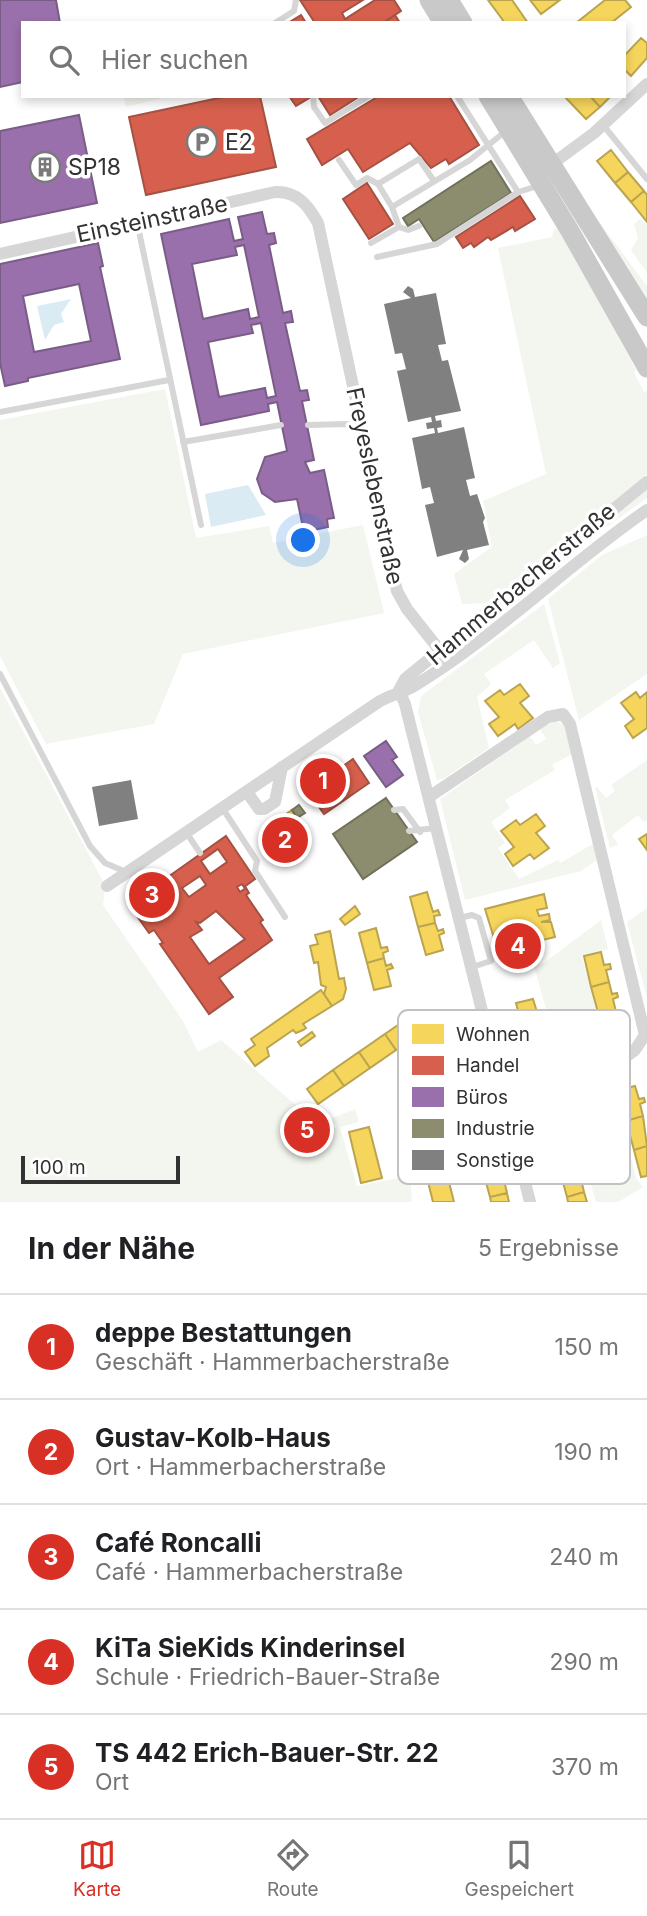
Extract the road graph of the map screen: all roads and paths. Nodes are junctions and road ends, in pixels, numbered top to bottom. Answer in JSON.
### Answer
{"nodes":[{"id":1,"x":296,"y":0,"type":"edge"},
{"id":2,"x":429,"y":0,"type":"edge"},
{"id":3,"x":449,"y":0,"type":"edge"},
{"id":4,"x":278,"y":21,"type":"edge"},
{"id":5,"x":442,"y":21,"type":"edge"},
{"id":6,"x":462,"y":21,"type":"edge"},
{"id":7,"x":647,"y":84,"type":"edge"},
{"id":8,"x":313,"y":98,"type":"edge"},
{"id":9,"x":366,"y":98,"type":"edge"},
{"id":10,"x":458,"y":98,"type":"edge"},
{"id":11,"x":489,"y":98,"type":"edge"},
{"id":12,"x":510,"y":98,"type":"edge"},
{"id":13,"x":603,"y":125,"type":"junction"},
{"id":14,"x":508,"y":128,"type":"junction"},
{"id":15,"x":488,"y":145,"type":"junction"},
{"id":16,"x":339,"y":160,"type":"dead end"},
{"id":17,"x":552,"y":164,"type":"junction"},
{"id":18,"x":647,"y":179,"type":"edge"},
{"id":19,"x":434,"y":181,"type":"junction"},
{"id":20,"x":378,"y":184,"type":"junction"},
{"id":21,"x":543,"y":185,"type":"junction"},
{"id":22,"x":518,"y":192,"type":"junction"},
{"id":23,"x":302,"y":201,"type":"joint"},
{"id":24,"x":392,"y":207,"type":"junction"},
{"id":25,"x":137,"y":222,"type":"junction"},
{"id":26,"x":419,"y":226,"type":"dead end"},
{"id":27,"x":399,"y":227,"type":"junction"},
{"id":28,"x":371,"y":243,"type":"dead end"},
{"id":29,"x":0,"y":254,"type":"edge"},
{"id":30,"x":377,"y":257,"type":"dead end"},
{"id":31,"x":647,"y":317,"type":"edge"},
{"id":32,"x":647,"y":368,"type":"edge"},
{"id":33,"x":169,"y":380,"type":"junction"},
{"id":34,"x":0,"y":412,"type":"edge"},
{"id":35,"x":281,"y":425,"type":"dead end"},
{"id":36,"x":308,"y":425,"type":"dead end"},
{"id":37,"x":362,"y":430,"type":"junction"},
{"id":38,"x":183,"y":442,"type":"junction"},
{"id":39,"x":646,"y":482,"type":"edge"},
{"id":40,"x":647,"y":510,"type":"edge"},
{"id":41,"x":201,"y":525,"type":"dead end"},
{"id":42,"x":445,"y":657,"type":"junction"},
{"id":43,"x":0,"y":674,"type":"edge"},
{"id":44,"x":399,"y":690,"type":"junction"},
{"id":45,"x":282,"y":767,"type":"junction"},
{"id":46,"x":247,"y":792,"type":"junction"},
{"id":47,"x":429,"y":797,"type":"junction"},
{"id":48,"x":222,"y":807,"type":"junction"},
{"id":49,"x":394,"y":810,"type":"dead end"},
{"id":50,"x":436,"y":828,"type":"junction"},
{"id":51,"x":409,"y":831,"type":"dead end"},
{"id":52,"x":186,"y":832,"type":"junction"},
{"id":53,"x":420,"y":832,"type":"junction"},
{"id":54,"x":200,"y":853,"type":"dead end"},
{"id":55,"x":126,"y":873,"type":"junction"},
{"id":56,"x":107,"y":886,"type":"dead end"},
{"id":57,"x":285,"y":916,"type":"dead end"},
{"id":58,"x":459,"y":918,"type":"junction"},
{"id":59,"x":470,"y":967,"type":"junction"},
{"id":60,"x":481,"y":1010,"type":"edge"},
{"id":61,"x":630,"y":1054,"type":"edge"},
{"id":62,"x":525,"y":1184,"type":"edge"},
{"id":63,"x":530,"y":1202,"type":"edge"}],
"edges":[{"from":1,"to":4,"type":"lane"},
{"from":2,"to":5,"type":"main road"},
{"from":3,"to":6,"type":"main road"},
{"from":7,"to":13,"type":"street"},
{"from":8,"to":9,"type":"lane"},
{"from":10,"to":15,"type":"lane"},
{"from":11,"to":14,"type":"main road"},
{"from":12,"to":17,"type":"main road"},
{"from":13,"to":17,"type":"street"},
{"from":13,"to":18,"type":"lane"},
{"from":14,"to":15,"type":"lane"},
{"from":14,"to":21,"type":"main road"},
{"from":15,"to":19,"type":"lane"},
{"from":15,"to":22,"type":"lane"},
{"from":16,"to":20,"type":"lane"},
{"from":17,"to":31,"type":"main road"},
{"from":19,"to":20,"type":"lane"},
{"from":19,"to":24,"type":"lane"},
{"from":20,"to":24,"type":"lane"},
{"from":21,"to":22,"type":"lane"},
{"from":21,"to":32,"type":"main road"},
{"from":22,"to":30,"type":"lane"},
{"from":23,"to":25,"type":"street","name":"Einsteinstraße"},
{"from":23,"to":37,"type":"street","name":"Freyeslebenstraße"},
{"from":24,"to":27,"type":"lane"},
{"from":25,"to":29,"type":"street","name":"Einsteinstraße"},
{"from":25,"to":33,"type":"lane"},
{"from":26,"to":27,"type":"lane"},
{"from":27,"to":28,"type":"lane"},
{"from":33,"to":34,"type":"lane"},
{"from":33,"to":38,"type":"lane"},
{"from":35,"to":38,"type":"lane"},
{"from":36,"to":37,"type":"lane"},
{"from":37,"to":42,"type":"street","name":"Freyeslebenstraße"},
{"from":38,"to":41,"type":"lane"},
{"from":39,"to":42,"type":"street","name":"Hammerbacherstraße"},
{"from":40,"to":42,"type":"street","name":"Hammerbacherstraße"},
{"from":42,"to":44,"type":"street","name":"Hammerbacherstraße"},
{"from":43,"to":55,"type":"lane"},
{"from":44,"to":45,"type":"street","name":"Hammerbacherstraße"},
{"from":44,"to":47,"type":"street"},
{"from":45,"to":46,"type":"street","name":"Hammerbacherstraße"},
{"from":45,"to":46,"type":"street"},
{"from":46,"to":48,"type":"street","name":"Hammerbacherstraße"},
{"from":47,"to":50,"type":"street"},
{"from":47,"to":61,"type":"street"},
{"from":48,"to":52,"type":"street","name":"Hammerbacherstraße"},
{"from":48,"to":57,"type":"lane"},
{"from":49,"to":53,"type":"lane"},
{"from":50,"to":53,"type":"lane"},
{"from":50,"to":58,"type":"street"},
{"from":51,"to":53,"type":"lane"},
{"from":52,"to":54,"type":"lane"},
{"from":52,"to":55,"type":"street","name":"Hammerbacherstraße"},
{"from":55,"to":56,"type":"street","name":"Hammerbacherstraße"},
{"from":58,"to":59,"type":"street"},
{"from":58,"to":59,"type":"lane"},
{"from":59,"to":60,"type":"street"},
{"from":62,"to":63,"type":"street"}]}
